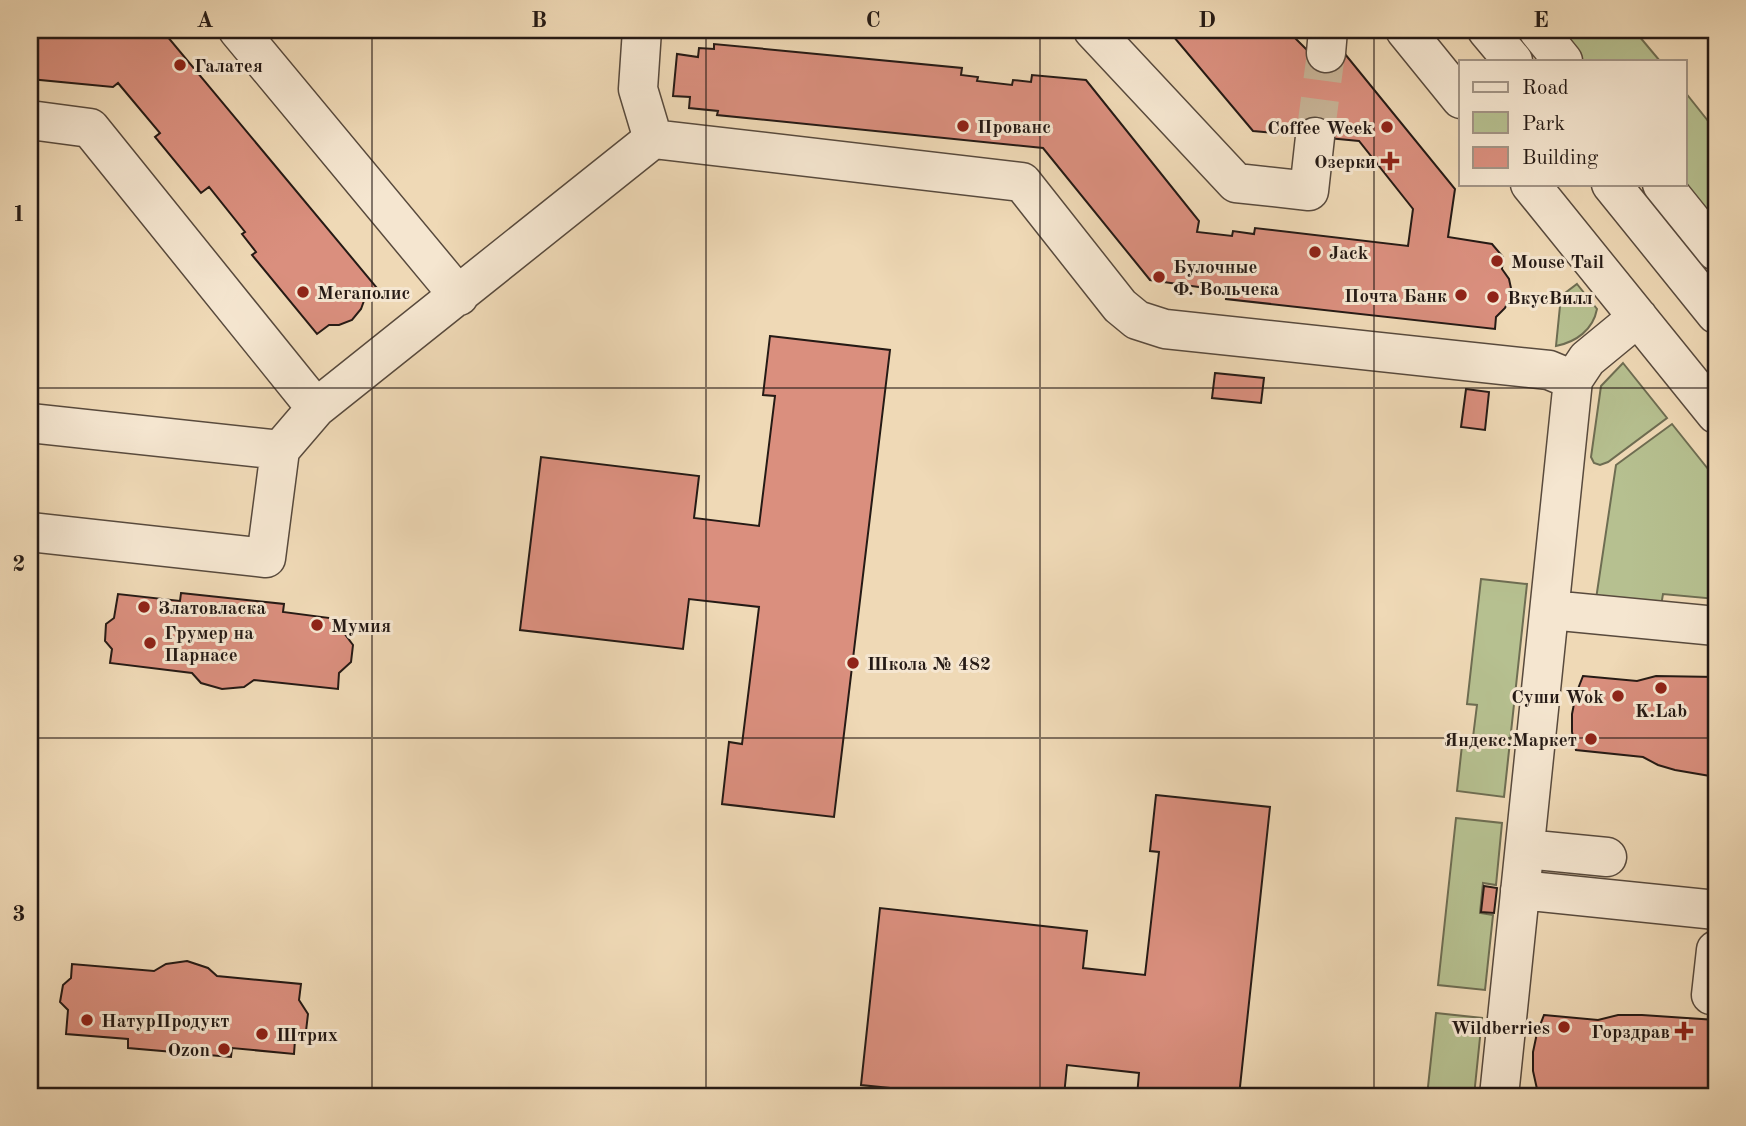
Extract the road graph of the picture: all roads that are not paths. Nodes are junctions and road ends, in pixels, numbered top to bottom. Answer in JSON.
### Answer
{"nodes":[{"id":1,"x":239,"y":30,"type":"edge"},
{"id":2,"x":642,"y":30,"type":"edge"},
{"id":3,"x":1093,"y":30,"type":"edge"},
{"id":4,"x":1405,"y":30,"type":"edge"},
{"id":5,"x":1487,"y":30,"type":"edge"},
{"id":6,"x":1538,"y":30,"type":"edge"},
{"id":7,"x":1512,"y":60,"type":"edge"},
{"id":8,"x":1562,"y":60,"type":"edge"},
{"id":9,"x":1459,"y":97,"type":"edge"},
{"id":10,"x":30,"y":121,"type":"edge"},
{"id":11,"x":1315,"y":137,"type":"tunnel mouth"},
{"id":12,"x":653,"y":139,"type":"junction"},
{"id":13,"x":1532,"y":186,"type":"edge"},
{"id":14,"x":1613,"y":186,"type":"edge"},
{"id":15,"x":1664,"y":186,"type":"edge"},
{"id":16,"x":1716,"y":251,"type":"edge"},
{"id":17,"x":459,"y":296,"type":"junction"},
{"id":18,"x":1716,"y":314,"type":"edge"},
{"id":19,"x":1638,"y":317,"type":"junction"},
{"id":20,"x":1573,"y":380,"type":"junction"},
{"id":21,"x":316,"y":408,"type":"junction"},
{"id":22,"x":1716,"y":414,"type":"edge"},
{"id":23,"x":30,"y":423,"type":"edge"},
{"id":24,"x":280,"y":450,"type":"junction"},
{"id":25,"x":30,"y":532,"type":"edge"},
{"id":26,"x":1550,"y":610,"type":"junction"},
{"id":27,"x":1716,"y":626,"type":"edge"},
{"id":28,"x":1525,"y":849,"type":"junction"},
{"id":29,"x":1607,"y":857,"type":"dead end"},
{"id":30,"x":1520,"y":890,"type":"junction"},
{"id":31,"x":1716,"y":910,"type":"edge"},
{"id":32,"x":1716,"y":950,"type":"edge"},
{"id":33,"x":1712,"y":995,"type":"dead end"},
{"id":34,"x":1499,"y":1096,"type":"edge"}],
"edges":[{"from":1,"to":17,"type":"street"},
{"from":2,"to":12,"type":"street"},
{"from":3,"to":11,"type":"street"},
{"from":4,"to":9,"type":"street"},
{"from":5,"to":7,"type":"street"},
{"from":6,"to":8,"type":"street"},
{"from":10,"to":21,"type":"street"},
{"from":12,"to":17,"type":"street"},
{"from":12,"to":20,"type":"street"},
{"from":13,"to":19,"type":"street"},
{"from":14,"to":18,"type":"street"},
{"from":15,"to":16,"type":"street"},
{"from":17,"to":21,"type":"street"},
{"from":19,"to":20,"type":"street"},
{"from":19,"to":22,"type":"street"},
{"from":20,"to":26,"type":"street"},
{"from":21,"to":24,"type":"street"},
{"from":23,"to":24,"type":"street"},
{"from":24,"to":25,"type":"street"},
{"from":26,"to":27,"type":"street"},
{"from":26,"to":28,"type":"street"},
{"from":28,"to":29,"type":"street"},
{"from":28,"to":30,"type":"street"},
{"from":30,"to":31,"type":"street"},
{"from":30,"to":34,"type":"street"},
{"from":32,"to":33,"type":"street"}]}
